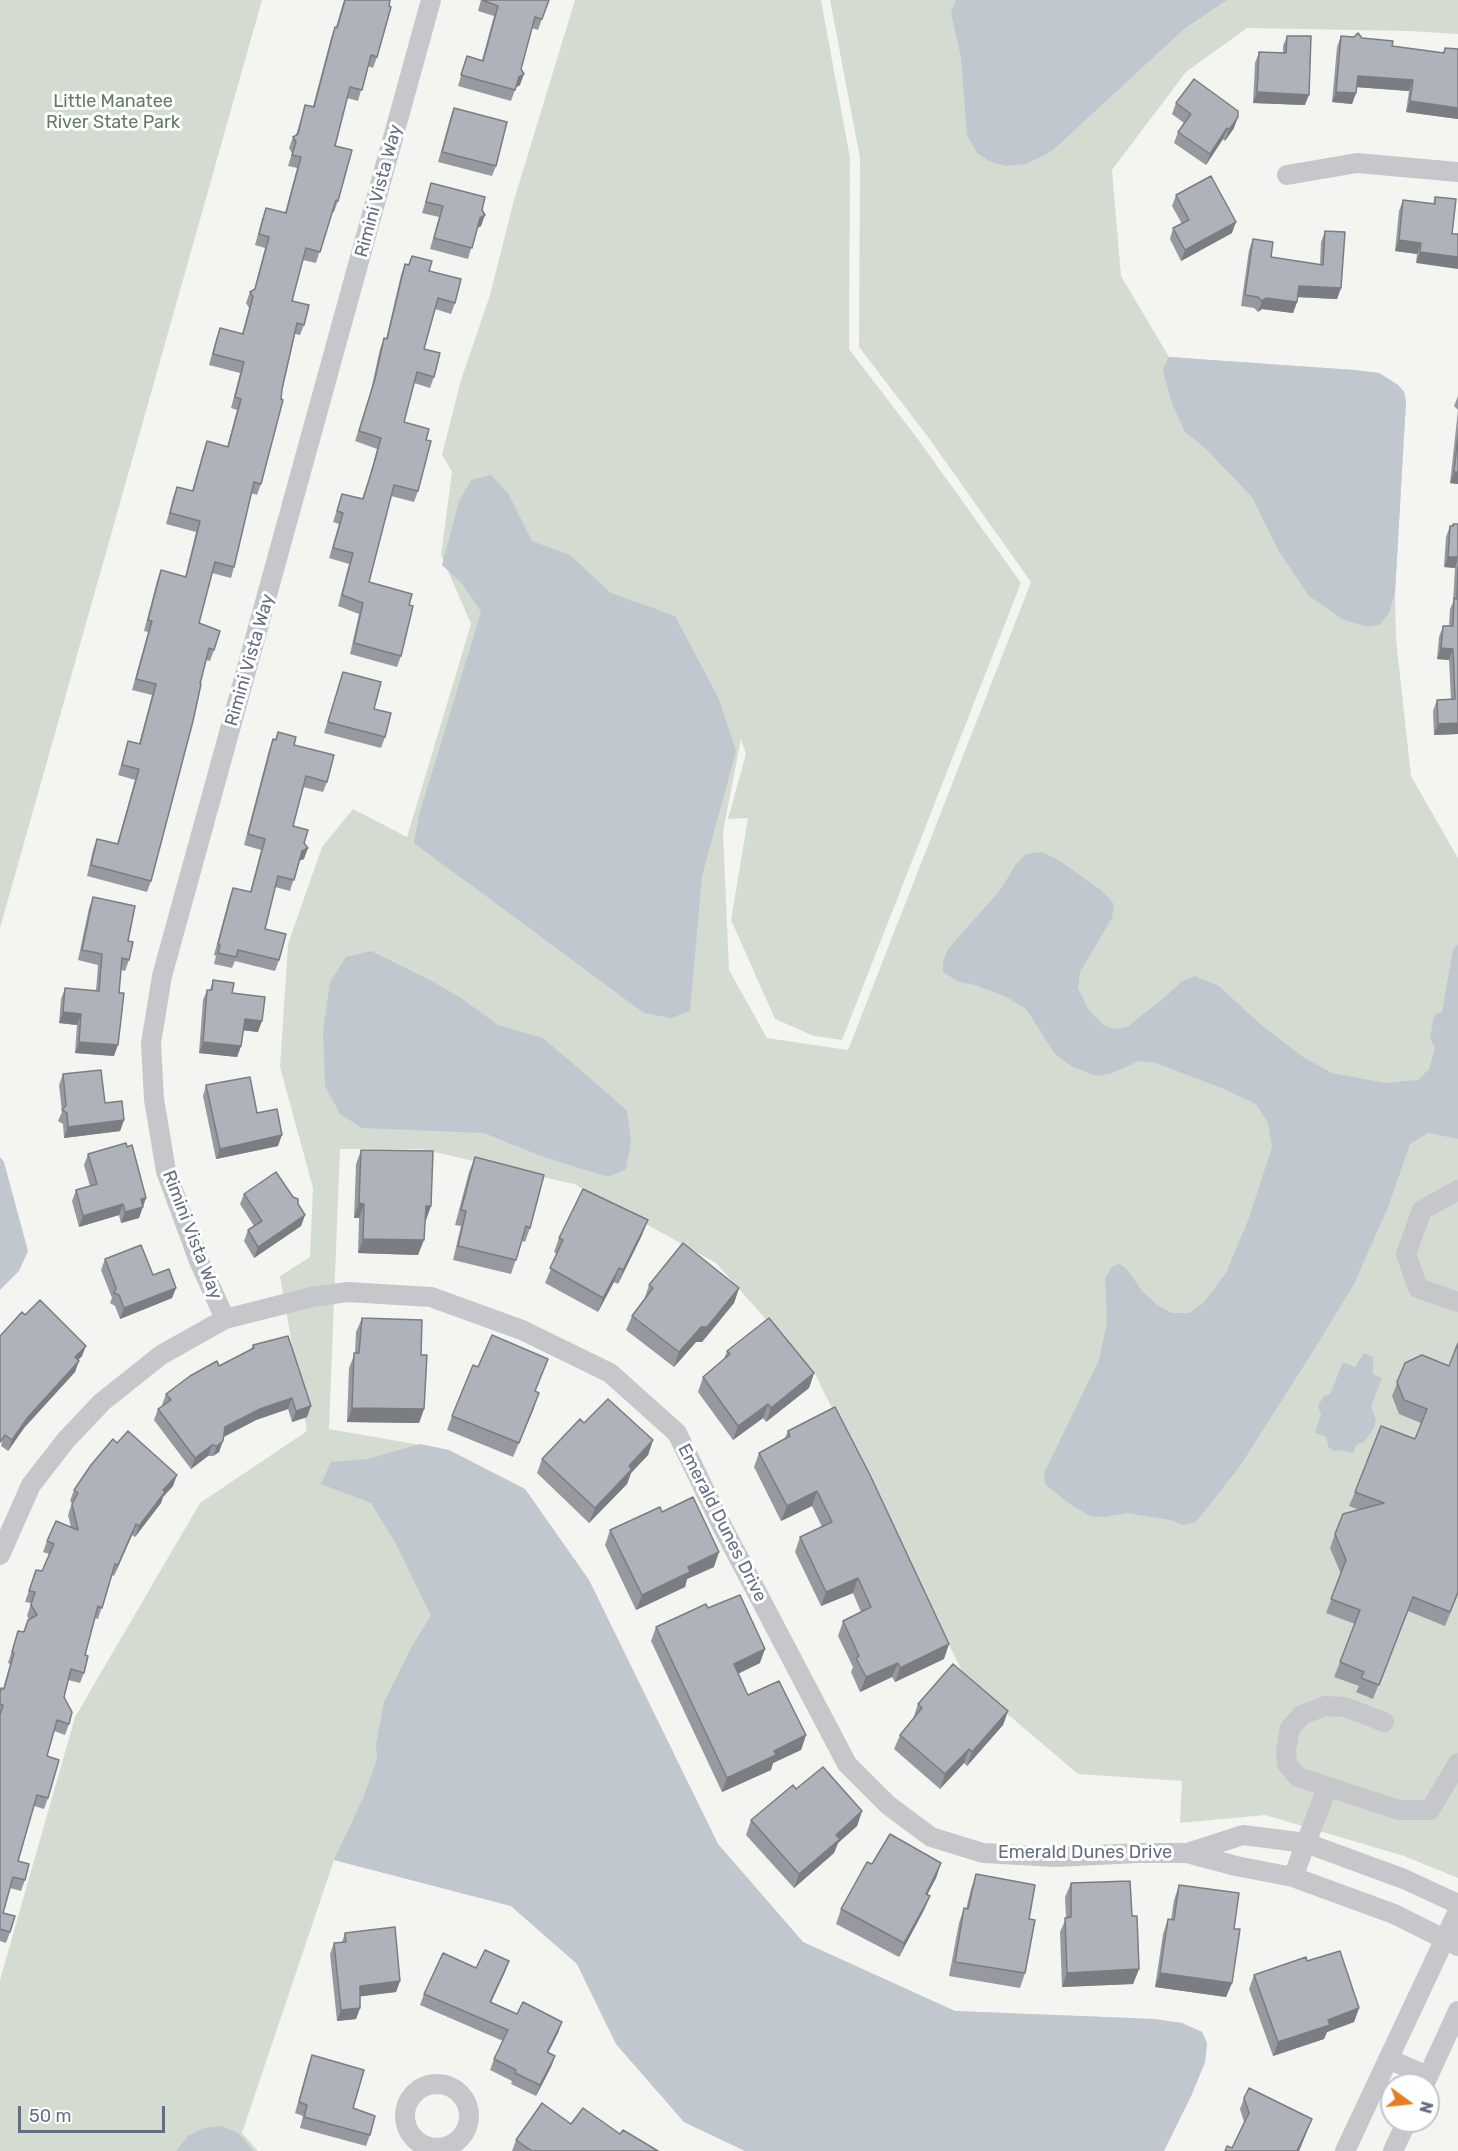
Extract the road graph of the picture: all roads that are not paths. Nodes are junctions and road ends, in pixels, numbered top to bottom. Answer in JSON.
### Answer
{"nodes":[{"id":1,"x":431,"y":0,"type":"edge"},
{"id":2,"x":1458,"y":172,"type":"edge"},
{"id":3,"x":1287,"y":175,"type":"dead end"},
{"id":4,"x":1458,"y":1190,"type":"edge"},
{"id":5,"x":1458,"y":1302,"type":"edge"},
{"id":6,"x":225,"y":1319,"type":"junction"},
{"id":7,"x":0,"y":1555,"type":"edge"},
{"id":8,"x":1384,"y":1722,"type":"dead end"},
{"id":9,"x":1458,"y":1763,"type":"edge"},
{"id":10,"x":1327,"y":1788,"type":"junction"},
{"id":11,"x":1306,"y":1843,"type":"junction"},
{"id":12,"x":1187,"y":1853,"type":"junction"},
{"id":13,"x":1293,"y":1877,"type":"junction"},
{"id":14,"x":1458,"y":1904,"type":"edge"},
{"id":15,"x":1458,"y":1911,"type":"edge"},
{"id":16,"x":1452,"y":1943,"type":"edge"},
{"id":17,"x":1458,"y":2011,"type":"edge"},
{"id":18,"x":1388,"y":2059,"type":"junction"},
{"id":19,"x":1413,"y":2073,"type":"edge"},
{"id":20,"x":1429,"y":2073,"type":"edge"},
{"id":21,"x":1401,"y":2133,"type":"edge"},
{"id":22,"x":1345,"y":2151,"type":"edge"},
{"id":23,"x":1393,"y":2151,"type":"edge"}],
"edges":[{"from":1,"to":6,"type":"street","name":"Rimini Vista Way"},
{"from":2,"to":3,"type":"street"},
{"from":4,"to":5,"type":"street"},
{"from":6,"to":7,"type":"street","name":"Emerald Dunes Drive"},
{"from":6,"to":12,"type":"street","name":"Emerald Dunes Drive"},
{"from":8,"to":10,"type":"street"},
{"from":9,"to":10,"type":"street"},
{"from":10,"to":11,"type":"street"},
{"from":11,"to":12,"type":"street","name":"Emerald Dunes Drive"},
{"from":11,"to":13,"type":"street"},
{"from":11,"to":14,"type":"street","name":"Emerald Dunes Drive"},
{"from":12,"to":13,"type":"street","name":"Emerald Dunes Drive"},
{"from":13,"to":16,"type":"street","name":"Emerald Dunes Drive"},
{"from":15,"to":16,"type":"street"},
{"from":16,"to":18,"type":"street"},
{"from":17,"to":20,"type":"street"},
{"from":18,"to":19,"type":"street"},
{"from":18,"to":22,"type":"street"},
{"from":21,"to":23,"type":"street"}]}
